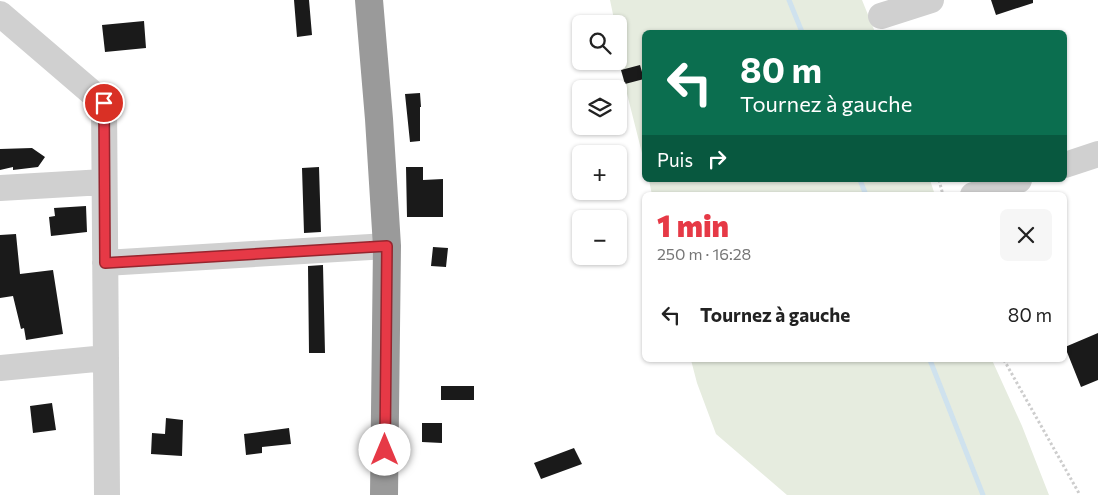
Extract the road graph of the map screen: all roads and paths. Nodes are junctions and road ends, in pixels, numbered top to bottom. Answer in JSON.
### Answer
{"nodes":[{"id":1,"x":369,"y":0,"type":"edge"},
{"id":2,"x":931,"y":0,"type":"edge"},
{"id":3,"x":0,"y":14,"type":"edge"},
{"id":4,"x":881,"y":16,"type":"dead end"},
{"id":5,"x":1098,"y":154,"type":"edge"},
{"id":6,"x":1067,"y":164,"type":"edge"},
{"id":7,"x":104,"y":182,"type":"junction"},
{"id":8,"x":1012,"y":182,"type":"edge"},
{"id":9,"x":0,"y":188,"type":"edge"},
{"id":10,"x":982,"y":192,"type":"edge"},
{"id":11,"x":387,"y":246,"type":"junction"},
{"id":12,"x":105,"y":263,"type":"junction"},
{"id":13,"x":106,"y":358,"type":"junction"},
{"id":14,"x":1005,"y":362,"type":"edge"},
{"id":15,"x":0,"y":368,"type":"edge"},
{"id":16,"x":107,"y":495,"type":"edge"},
{"id":17,"x":384,"y":495,"type":"edge"},
{"id":18,"x":1080,"y":495,"type":"edge"}],
"edges":[{"from":1,"to":11,"type":"highway"},
{"from":2,"to":4,"type":"street"},
{"from":3,"to":7,"type":"street"},
{"from":5,"to":6,"type":"street"},
{"from":7,"to":9,"type":"street"},
{"from":7,"to":12,"type":"street"},
{"from":8,"to":10,"type":"street"},
{"from":11,"to":12,"type":"street"},
{"from":11,"to":17,"type":"highway"},
{"from":12,"to":13,"type":"street"},
{"from":13,"to":15,"type":"street"},
{"from":13,"to":16,"type":"street"},
{"from":14,"to":18,"type":"path"}]}
